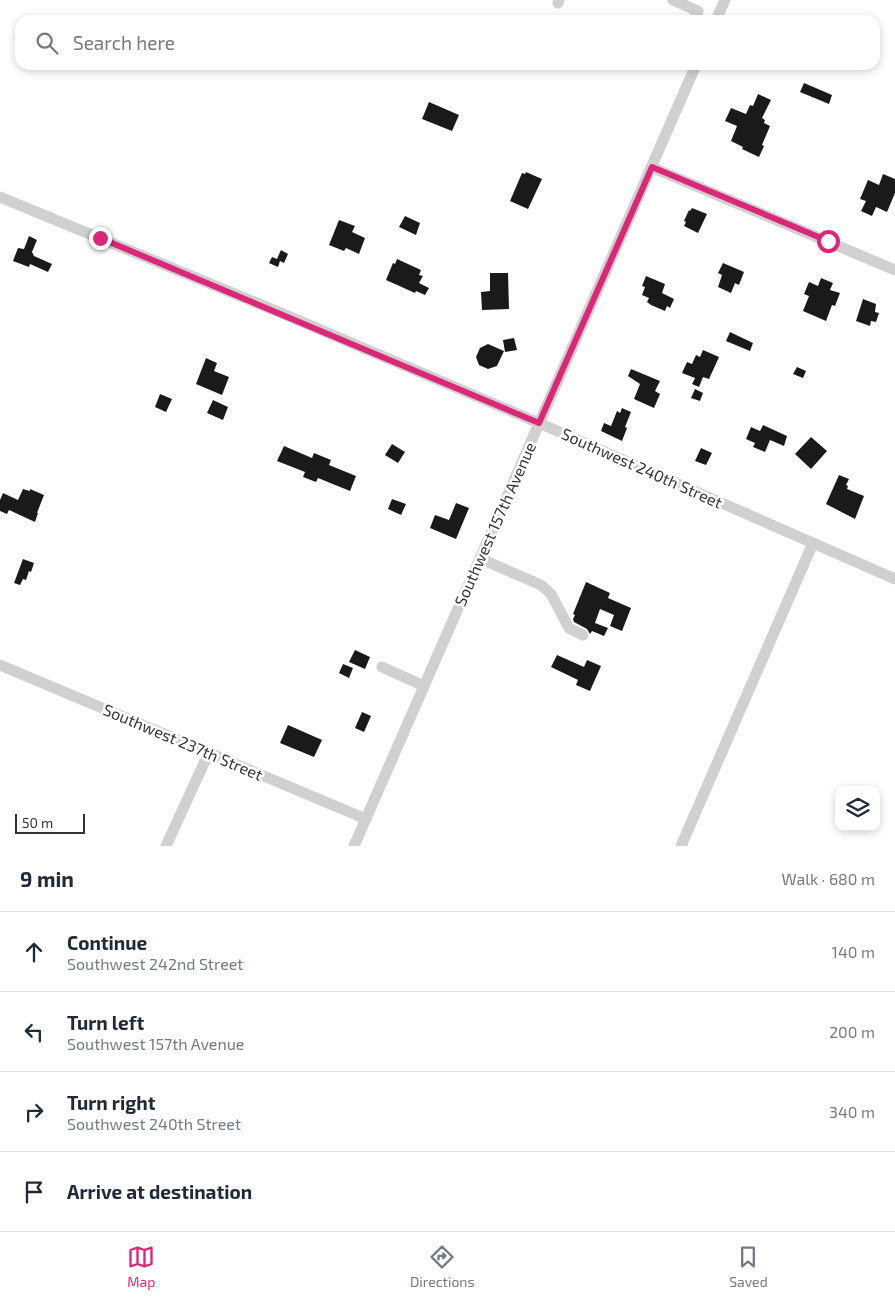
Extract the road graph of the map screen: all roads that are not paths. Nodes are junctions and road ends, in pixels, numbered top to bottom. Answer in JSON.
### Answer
{"nodes":[{"id":1,"x":672,"y":0,"type":"edge"},
{"id":2,"x":725,"y":0,"type":"edge"},
{"id":3,"x":696,"y":15,"type":"edge"},
{"id":4,"x":718,"y":15,"type":"edge"},
{"id":5,"x":693,"y":70,"type":"edge"},
{"id":6,"x":652,"y":167,"type":"junction"},
{"id":7,"x":0,"y":197,"type":"edge"},
{"id":8,"x":895,"y":270,"type":"edge"},
{"id":9,"x":539,"y":423,"type":"junction"},
{"id":10,"x":813,"y":544,"type":"junction"},
{"id":11,"x":481,"y":559,"type":"junction"},
{"id":12,"x":895,"y":579,"type":"edge"},
{"id":13,"x":583,"y":635,"type":"dead end"},
{"id":14,"x":0,"y":665,"type":"edge"},
{"id":15,"x":382,"y":667,"type":"dead end"},
{"id":16,"x":424,"y":686,"type":"junction"},
{"id":17,"x":211,"y":754,"type":"junction"},
{"id":18,"x":366,"y":819,"type":"junction"},
{"id":19,"x":166,"y":846,"type":"edge"},
{"id":20,"x":354,"y":846,"type":"edge"},
{"id":21,"x":681,"y":846,"type":"edge"}],
"edges":[{"from":1,"to":3,"type":"street"},
{"from":2,"to":4,"type":"street"},
{"from":5,"to":6,"type":"street","name":"Southwest 157th Avenue"},
{"from":6,"to":8,"type":"street"},
{"from":6,"to":9,"type":"street","name":"Southwest 157th Avenue"},
{"from":7,"to":9,"type":"street","name":"Southwest 240th Street"},
{"from":9,"to":10,"type":"street","name":"Southwest 240th Street"},
{"from":9,"to":11,"type":"street","name":"Southwest 157th Avenue"},
{"from":10,"to":12,"type":"street","name":"Southwest 240th Street"},
{"from":10,"to":21,"type":"street"},
{"from":11,"to":13,"type":"street"},
{"from":11,"to":16,"type":"street","name":"Southwest 157th Avenue"},
{"from":14,"to":17,"type":"street","name":"Southwest 237th Street"},
{"from":15,"to":16,"type":"street"},
{"from":16,"to":18,"type":"street","name":"Southwest 157th Avenue"},
{"from":17,"to":18,"type":"street","name":"Southwest 237th Street"},
{"from":17,"to":19,"type":"street"},
{"from":18,"to":20,"type":"street","name":"Southwest 157th Avenue"}]}
